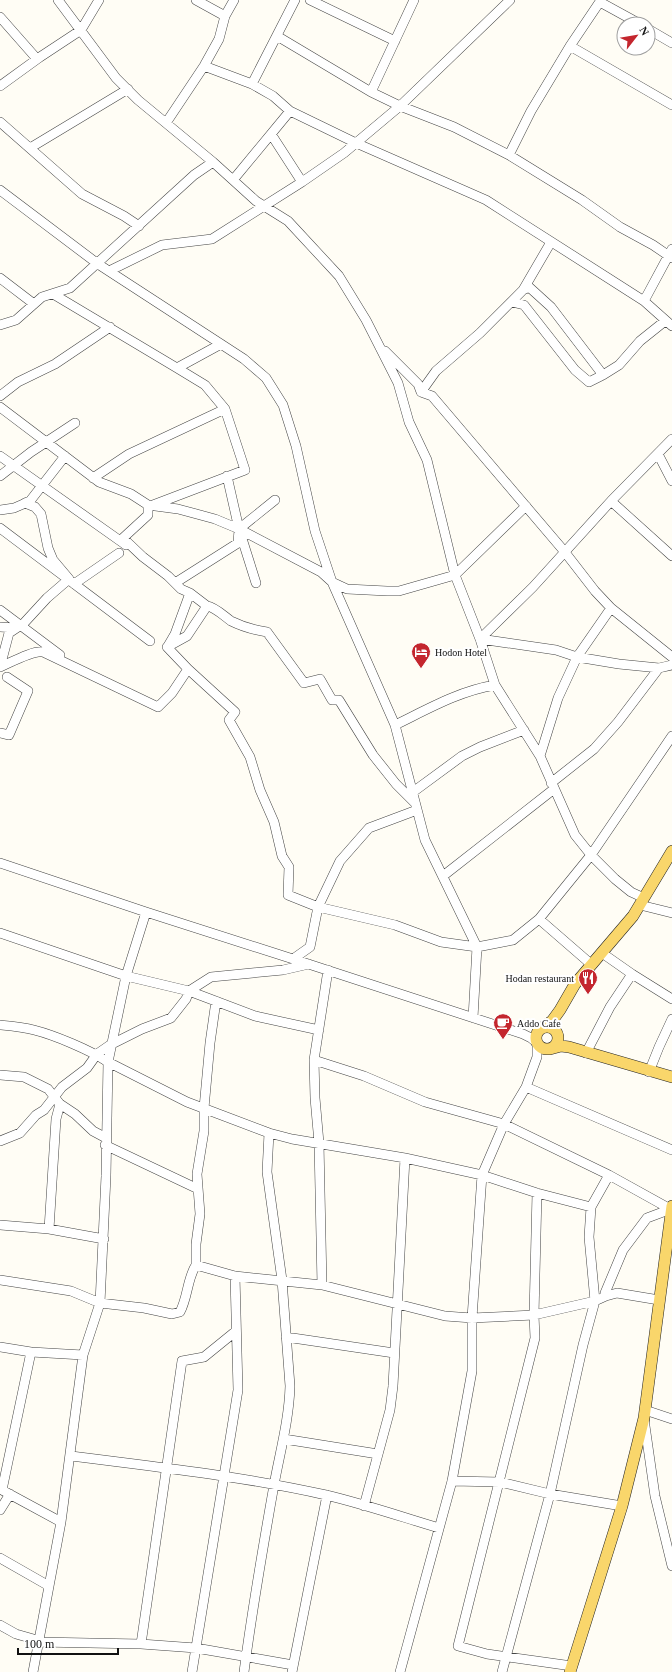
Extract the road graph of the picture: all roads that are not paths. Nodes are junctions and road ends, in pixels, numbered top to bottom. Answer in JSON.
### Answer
{"nodes":[{"id":1,"x":58,"y":0,"type":"edge"},
{"id":2,"x":99,"y":0,"type":"edge"},
{"id":3,"x":196,"y":0,"type":"edge"},
{"id":4,"x":234,"y":0,"type":"edge"},
{"id":5,"x":296,"y":0,"type":"edge"},
{"id":6,"x":310,"y":0,"type":"edge"},
{"id":7,"x":414,"y":0,"type":"edge"},
{"id":8,"x":510,"y":0,"type":"edge"},
{"id":9,"x":600,"y":1,"type":"edge"},
{"id":10,"x":225,"y":16,"type":"junction"},
{"id":11,"x":626,"y":16,"type":"edge"},
{"id":12,"x":0,"y":17,"type":"edge"},
{"id":13,"x":81,"y":30,"type":"junction"},
{"id":14,"x":656,"y":34,"type":"edge"},
{"id":15,"x":277,"y":36,"type":"junction"},
{"id":16,"x":395,"y":41,"type":"junction"},
{"id":17,"x":672,"y":43,"type":"edge"},
{"id":18,"x":570,"y":46,"type":"junction"},
{"id":19,"x":40,"y":56,"type":"junction"},
{"id":20,"x":204,"y":66,"type":"junction"},
{"id":21,"x":252,"y":84,"type":"junction"},
{"id":22,"x":0,"y":86,"type":"edge"},
{"id":23,"x":128,"y":89,"type":"junction"},
{"id":24,"x":371,"y":92,"type":"junction"},
{"id":25,"x":672,"y":105,"type":"edge"},
{"id":26,"x":400,"y":106,"type":"junction"},
{"id":27,"x":290,"y":111,"type":"junction"},
{"id":28,"x":0,"y":122,"type":"edge"},
{"id":29,"x":166,"y":123,"type":"junction"},
{"id":30,"x":271,"y":134,"type":"junction"},
{"id":31,"x":356,"y":143,"type":"junction"},
{"id":32,"x":30,"y":148,"type":"junction"},
{"id":33,"x":509,"y":155,"type":"junction"},
{"id":34,"x":213,"y":162,"type":"junction"},
{"id":35,"x":233,"y":180,"type":"junction"},
{"id":36,"x":302,"y":182,"type":"junction"},
{"id":37,"x":0,"y":190,"type":"edge"},
{"id":38,"x":265,"y":206,"type":"junction"},
{"id":39,"x":139,"y":226,"type":"junction"},
{"id":40,"x":551,"y":242,"type":"junction"},
{"id":41,"x":671,"y":254,"type":"edge"},
{"id":42,"x":98,"y":264,"type":"junction"},
{"id":43,"x":109,"y":271,"type":"junction"},
{"id":44,"x":0,"y":278,"type":"edge"},
{"id":45,"x":523,"y":290,"type":"junction"},
{"id":46,"x":53,"y":294,"type":"junction"},
{"id":47,"x":644,"y":301,"type":"junction"},
{"id":48,"x":512,"y":302,"type":"junction"},
{"id":49,"x":34,"y":304,"type":"junction"},
{"id":50,"x":668,"y":323,"type":"edge"},
{"id":51,"x":0,"y":325,"type":"edge"},
{"id":52,"x":110,"y":327,"type":"junction"},
{"id":53,"x":221,"y":344,"type":"junction"},
{"id":54,"x":379,"y":346,"type":"junction"},
{"id":55,"x":177,"y":368,"type":"junction"},
{"id":56,"x":603,"y":375,"type":"junction"},
{"id":57,"x":422,"y":392,"type":"junction"},
{"id":58,"x":0,"y":396,"type":"edge"},
{"id":59,"x":0,"y":407,"type":"edge"},
{"id":60,"x":225,"y":410,"type":"junction"},
{"id":61,"x":75,"y":423,"type":"dead end"},
{"id":62,"x":672,"y":439,"type":"edge"},
{"id":63,"x":658,"y":454,"type":"junction"},
{"id":64,"x":0,"y":456,"type":"edge"},
{"id":65,"x":65,"y":456,"type":"junction"},
{"id":66,"x":0,"y":476,"type":"edge"},
{"id":67,"x":227,"y":476,"type":"junction"},
{"id":68,"x":93,"y":478,"type":"junction"},
{"id":69,"x":672,"y":481,"type":"edge"},
{"id":70,"x":275,"y":500,"type":"dead end"},
{"id":71,"x":30,"y":501,"type":"junction"},
{"id":72,"x":611,"y":501,"type":"junction"},
{"id":73,"x":150,"y":505,"type":"junction"},
{"id":74,"x":526,"y":506,"type":"junction"},
{"id":75,"x":0,"y":510,"type":"edge"},
{"id":76,"x":0,"y":528,"type":"edge"},
{"id":77,"x":240,"y":529,"type":"junction"},
{"id":78,"x":564,"y":551,"type":"junction"},
{"id":79,"x":119,"y":553,"type":"dead end"},
{"id":80,"x":672,"y":556,"type":"edge"},
{"id":81,"x":143,"y":557,"type":"junction"},
{"id":82,"x":455,"y":575,"type":"junction"},
{"id":83,"x":332,"y":582,"type":"junction"},
{"id":84,"x":175,"y":583,"type":"junction"},
{"id":85,"x":256,"y":583,"type":"dead end"},
{"id":86,"x":74,"y":584,"type":"junction"},
{"id":87,"x":190,"y":593,"type":"junction"},
{"id":88,"x":207,"y":606,"type":"junction"},
{"id":89,"x":611,"y":608,"type":"junction"},
{"id":90,"x":0,"y":610,"type":"edge"},
{"id":91,"x":0,"y":627,"type":"edge"},
{"id":92,"x":16,"y":628,"type":"junction"},
{"id":93,"x":480,"y":639,"type":"junction"},
{"id":94,"x":150,"y":641,"type":"dead end"},
{"id":95,"x":167,"y":647,"type":"junction"},
{"id":96,"x":577,"y":657,"type":"junction"},
{"id":97,"x":672,"y":657,"type":"edge"},
{"id":98,"x":672,"y":665,"type":"edge"},
{"id":99,"x":0,"y":667,"type":"edge"},
{"id":100,"x":76,"y":667,"type":"junction"},
{"id":101,"x":659,"y":668,"type":"junction"},
{"id":102,"x":188,"y":669,"type":"junction"},
{"id":103,"x":7,"y":676,"type":"dead end"},
{"id":104,"x":495,"y":685,"type":"junction"},
{"id":105,"x":396,"y":725,"type":"junction"},
{"id":106,"x":524,"y":730,"type":"junction"},
{"id":107,"x":0,"y":734,"type":"edge"},
{"id":108,"x":672,"y":736,"type":"edge"},
{"id":109,"x":540,"y":756,"type":"junction"},
{"id":110,"x":552,"y":786,"type":"junction"},
{"id":111,"x":413,"y":792,"type":"junction"},
{"id":112,"x":417,"y":807,"type":"junction"},
{"id":113,"x":672,"y":851,"type":"edge"},
{"id":114,"x":591,"y":855,"type":"junction"},
{"id":115,"x":0,"y":862,"type":"edge"},
{"id":116,"x":443,"y":876,"type":"junction"},
{"id":117,"x":642,"y":901,"type":"junction"},
{"id":118,"x":318,"y":907,"type":"junction"},
{"id":119,"x":146,"y":912,"type":"junction"},
{"id":120,"x":672,"y":913,"type":"edge"},
{"id":121,"x":539,"y":919,"type":"junction"},
{"id":122,"x":0,"y":933,"type":"edge"},
{"id":123,"x":477,"y":947,"type":"junction"},
{"id":124,"x":602,"y":953,"type":"junction"},
{"id":125,"x":293,"y":959,"type":"junction"},
{"id":126,"x":310,"y":964,"type":"junction"},
{"id":127,"x":592,"y":965,"type":"junction"},
{"id":128,"x":328,"y":970,"type":"junction"},
{"id":129,"x":632,"y":974,"type":"junction"},
{"id":130,"x":126,"y":976,"type":"junction"},
{"id":131,"x":189,"y":991,"type":"junction"},
{"id":132,"x":672,"y":999,"type":"edge"},
{"id":133,"x":216,"y":1000,"type":"junction"},
{"id":134,"x":560,"y":1010,"type":"junction"},
{"id":135,"x":473,"y":1018,"type":"junction"},
{"id":136,"x":672,"y":1019,"type":"edge"},
{"id":137,"x":0,"y":1025,"type":"edge"},
{"id":138,"x":542,"y":1028,"type":"junction"},
{"id":139,"x":319,"y":1030,"type":"junction"},
{"id":140,"x":523,"y":1034,"type":"junction"},
{"id":141,"x":558,"y":1035,"type":"junction"},
{"id":142,"x":537,"y":1043,"type":"junction"},
{"id":143,"x":110,"y":1045,"type":"junction"},
{"id":144,"x":569,"y":1047,"type":"junction"},
{"id":145,"x":550,"y":1049,"type":"junction"},
{"id":146,"x":586,"y":1053,"type":"junction"},
{"id":147,"x":97,"y":1054,"type":"junction"},
{"id":148,"x":538,"y":1057,"type":"junction"},
{"id":149,"x":314,"y":1060,"type":"junction"},
{"id":150,"x":108,"y":1062,"type":"junction"},
{"id":151,"x":649,"y":1072,"type":"junction"},
{"id":152,"x":0,"y":1076,"type":"edge"},
{"id":153,"x":672,"y":1077,"type":"edge"},
{"id":154,"x":526,"y":1087,"type":"junction"},
{"id":155,"x":57,"y":1100,"type":"junction"},
{"id":156,"x":204,"y":1108,"type":"junction"},
{"id":157,"x":504,"y":1124,"type":"junction"},
{"id":158,"x":269,"y":1133,"type":"junction"},
{"id":159,"x":0,"y":1141,"type":"edge"},
{"id":160,"x":106,"y":1142,"type":"junction"},
{"id":161,"x":319,"y":1143,"type":"junction"},
{"id":162,"x":672,"y":1150,"type":"edge"},
{"id":163,"x":405,"y":1158,"type":"junction"},
{"id":164,"x":482,"y":1175,"type":"junction"},
{"id":165,"x":609,"y":1175,"type":"junction"},
{"id":166,"x":198,"y":1188,"type":"junction"},
{"id":167,"x":537,"y":1193,"type":"junction"},
{"id":168,"x":591,"y":1207,"type":"junction"},
{"id":169,"x":672,"y":1208,"type":"edge"},
{"id":170,"x":0,"y":1225,"type":"edge"},
{"id":171,"x":49,"y":1229,"type":"junction"},
{"id":172,"x":104,"y":1239,"type":"junction"},
{"id":173,"x":196,"y":1265,"type":"junction"},
{"id":174,"x":234,"y":1276,"type":"junction"},
{"id":175,"x":0,"y":1280,"type":"edge"},
{"id":176,"x":282,"y":1280,"type":"junction"},
{"id":177,"x":322,"y":1285,"type":"junction"},
{"id":178,"x":606,"y":1296,"type":"junction"},
{"id":179,"x":659,"y":1300,"type":"junction"},
{"id":180,"x":595,"y":1301,"type":"junction"},
{"id":181,"x":100,"y":1303,"type":"junction"},
{"id":182,"x":398,"y":1305,"type":"junction"},
{"id":183,"x":534,"y":1315,"type":"junction"},
{"id":184,"x":472,"y":1318,"type":"junction"},
{"id":185,"x":236,"y":1331,"type":"junction"},
{"id":186,"x":286,"y":1337,"type":"junction"},
{"id":187,"x":0,"y":1347,"type":"edge"},
{"id":188,"x":31,"y":1352,"type":"junction"},
{"id":189,"x":394,"y":1353,"type":"junction"},
{"id":190,"x":83,"y":1355,"type":"junction"},
{"id":191,"x":645,"y":1414,"type":"junction"},
{"id":192,"x":672,"y":1419,"type":"edge"},
{"id":193,"x":284,"y":1439,"type":"junction"},
{"id":194,"x":378,"y":1454,"type":"junction"},
{"id":195,"x":71,"y":1456,"type":"junction"},
{"id":196,"x":166,"y":1469,"type":"junction"},
{"id":197,"x":223,"y":1476,"type":"junction"},
{"id":198,"x":452,"y":1481,"type":"junction"},
{"id":199,"x":500,"y":1482,"type":"junction"},
{"id":200,"x":274,"y":1485,"type":"junction"},
{"id":201,"x":4,"y":1491,"type":"edge"},
{"id":202,"x":550,"y":1494,"type":"junction"},
{"id":203,"x":327,"y":1495,"type":"junction"},
{"id":204,"x":364,"y":1506,"type":"junction"},
{"id":205,"x":622,"y":1506,"type":"junction"},
{"id":206,"x":0,"y":1510,"type":"edge"},
{"id":207,"x":61,"y":1522,"type":"junction"},
{"id":208,"x":439,"y":1528,"type":"junction"},
{"id":209,"x":668,"y":1531,"type":"edge"},
{"id":210,"x":0,"y":1558,"type":"edge"},
{"id":211,"x":672,"y":1566,"type":"edge"},
{"id":212,"x":49,"y":1586,"type":"junction"},
{"id":213,"x":0,"y":1625,"type":"edge"},
{"id":214,"x":39,"y":1642,"type":"junction"},
{"id":215,"x":141,"y":1644,"type":"junction"},
{"id":216,"x":196,"y":1648,"type":"junction"},
{"id":217,"x":246,"y":1656,"type":"junction"},
{"id":218,"x":506,"y":1656,"type":"junction"},
{"id":219,"x":292,"y":1669,"type":"edge"},
{"id":220,"x":571,"y":1669,"type":"edge"},
{"id":221,"x":33,"y":1672,"type":"edge"},
{"id":222,"x":192,"y":1672,"type":"edge"},
{"id":223,"x":244,"y":1672,"type":"edge"},
{"id":224,"x":400,"y":1672,"type":"edge"},
{"id":225,"x":502,"y":1672,"type":"edge"}],
"edges":[{"from":1,"to":13,"type":"street"},
{"from":2,"to":13,"type":"street"},
{"from":3,"to":10,"type":"street"},
{"from":4,"to":10,"type":"street"},
{"from":5,"to":15,"type":"street"},
{"from":6,"to":16,"type":"street"},
{"from":7,"to":16,"type":"street"},
{"from":8,"to":26,"type":"street"},
{"from":9,"to":11,"type":"street"},
{"from":9,"to":18,"type":"street"},
{"from":10,"to":20,"type":"street"},
{"from":12,"to":19,"type":"street"},
{"from":13,"to":19,"type":"street"},
{"from":13,"to":23,"type":"street"},
{"from":14,"to":17,"type":"street"},
{"from":15,"to":21,"type":"street"},
{"from":15,"to":24,"type":"street"},
{"from":16,"to":24,"type":"street"},
{"from":18,"to":25,"type":"street"},
{"from":18,"to":33,"type":"street"},
{"from":19,"to":22,"type":"street"},
{"from":20,"to":21,"type":"street"},
{"from":20,"to":29,"type":"street"},
{"from":21,"to":27,"type":"street"},
{"from":23,"to":29,"type":"street"},
{"from":23,"to":32,"type":"street"},
{"from":24,"to":26,"type":"street"},
{"from":26,"to":31,"type":"street"},
{"from":26,"to":33,"type":"street"},
{"from":27,"to":30,"type":"street"},
{"from":27,"to":31,"type":"street"},
{"from":28,"to":32,"type":"street"},
{"from":29,"to":34,"type":"street"},
{"from":30,"to":35,"type":"street"},
{"from":30,"to":36,"type":"street"},
{"from":31,"to":36,"type":"street"},
{"from":31,"to":40,"type":"street"},
{"from":32,"to":39,"type":"street"},
{"from":33,"to":41,"type":"street"},
{"from":34,"to":35,"type":"street"},
{"from":34,"to":39,"type":"street"},
{"from":35,"to":38,"type":"street"},
{"from":36,"to":38,"type":"street"},
{"from":37,"to":42,"type":"street"},
{"from":38,"to":43,"type":"street"},
{"from":38,"to":54,"type":"street"},
{"from":39,"to":42,"type":"street"},
{"from":40,"to":45,"type":"street"},
{"from":40,"to":47,"type":"street"},
{"from":41,"to":47,"type":"street"},
{"from":42,"to":43,"type":"street"},
{"from":42,"to":46,"type":"street"},
{"from":43,"to":53,"type":"street"},
{"from":44,"to":49,"type":"street"},
{"from":45,"to":48,"type":"street"},
{"from":45,"to":56,"type":"street"},
{"from":46,"to":49,"type":"street"},
{"from":46,"to":52,"type":"street"},
{"from":47,"to":50,"type":"street"},
{"from":48,"to":56,"type":"street"},
{"from":48,"to":57,"type":"street"},
{"from":49,"to":51,"type":"street"},
{"from":50,"to":56,"type":"street"},
{"from":52,"to":55,"type":"street"},
{"from":52,"to":58,"type":"street"},
{"from":53,"to":55,"type":"street"},
{"from":53,"to":83,"type":"street"},
{"from":54,"to":57,"type":"street"},
{"from":54,"to":82,"type":"street"},
{"from":55,"to":60,"type":"street"},
{"from":57,"to":74,"type":"street"},
{"from":59,"to":65,"type":"street"},
{"from":60,"to":67,"type":"street"},
{"from":60,"to":68,"type":"street"},
{"from":61,"to":66,"type":"street"},
{"from":62,"to":63,"type":"street"},
{"from":63,"to":69,"type":"street"},
{"from":63,"to":72,"type":"street"},
{"from":64,"to":81,"type":"street"},
{"from":65,"to":68,"type":"street"},
{"from":65,"to":71,"type":"street"},
{"from":67,"to":73,"type":"street"},
{"from":67,"to":77,"type":"street"},
{"from":68,"to":73,"type":"street"},
{"from":70,"to":77,"type":"street"},
{"from":71,"to":75,"type":"street"},
{"from":71,"to":92,"type":"street"},
{"from":72,"to":78,"type":"street"},
{"from":72,"to":80,"type":"street"},
{"from":73,"to":77,"type":"street"},
{"from":73,"to":81,"type":"street"},
{"from":74,"to":78,"type":"street"},
{"from":74,"to":82,"type":"street"},
{"from":76,"to":86,"type":"street"},
{"from":77,"to":83,"type":"street"},
{"from":77,"to":84,"type":"street"},
{"from":77,"to":85,"type":"street"},
{"from":78,"to":89,"type":"street"},
{"from":78,"to":93,"type":"street"},
{"from":79,"to":86,"type":"street"},
{"from":81,"to":84,"type":"street"},
{"from":82,"to":83,"type":"street"},
{"from":82,"to":93,"type":"street"},
{"from":83,"to":105,"type":"street"},
{"from":84,"to":87,"type":"street"},
{"from":86,"to":94,"type":"street"},
{"from":87,"to":88,"type":"street"},
{"from":87,"to":95,"type":"street"},
{"from":88,"to":95,"type":"street"},
{"from":88,"to":112,"type":"street"},
{"from":89,"to":96,"type":"street"},
{"from":89,"to":97,"type":"street"},
{"from":90,"to":100,"type":"street"},
{"from":91,"to":92,"type":"street"},
{"from":92,"to":99,"type":"street"},
{"from":93,"to":96,"type":"street"},
{"from":93,"to":104,"type":"street"},
{"from":95,"to":102,"type":"street"},
{"from":96,"to":101,"type":"street"},
{"from":96,"to":109,"type":"street"},
{"from":98,"to":101,"type":"street"},
{"from":99,"to":100,"type":"street"},
{"from":100,"to":102,"type":"street"},
{"from":101,"to":110,"type":"street"},
{"from":102,"to":118,"type":"street"},
{"from":103,"to":107,"type":"street"},
{"from":104,"to":105,"type":"street"},
{"from":104,"to":106,"type":"street"},
{"from":105,"to":111,"type":"street"},
{"from":106,"to":109,"type":"street"},
{"from":106,"to":111,"type":"street"},
{"from":108,"to":114,"type":"street"},
{"from":109,"to":110,"type":"street"},
{"from":110,"to":114,"type":"street"},
{"from":110,"to":116,"type":"street"},
{"from":111,"to":112,"type":"street"},
{"from":112,"to":116,"type":"street"},
{"from":112,"to":118,"type":"street"},
{"from":113,"to":117,"type":"main road"},
{"from":114,"to":117,"type":"street"},
{"from":114,"to":121,"type":"street"},
{"from":115,"to":119,"type":"street"},
{"from":116,"to":123,"type":"street"},
{"from":117,"to":120,"type":"street"},
{"from":117,"to":124,"type":"main road"},
{"from":118,"to":123,"type":"street"},
{"from":118,"to":125,"type":"street"},
{"from":119,"to":125,"type":"street"},
{"from":119,"to":130,"type":"street"},
{"from":121,"to":123,"type":"street"},
{"from":121,"to":127,"type":"street"},
{"from":122,"to":130,"type":"street"},
{"from":123,"to":135,"type":"street"},
{"from":124,"to":127,"type":"main road"},
{"from":124,"to":129,"type":"street"},
{"from":125,"to":126,"type":"street"},
{"from":126,"to":128,"type":"street"},
{"from":126,"to":131,"type":"street"},
{"from":127,"to":134,"type":"main road"},
{"from":128,"to":135,"type":"street"},
{"from":128,"to":139,"type":"street"},
{"from":129,"to":132,"type":"street"},
{"from":129,"to":146,"type":"street"},
{"from":130,"to":131,"type":"street"},
{"from":130,"to":143,"type":"street"},
{"from":131,"to":133,"type":"street"},
{"from":131,"to":143,"type":"street"},
{"from":133,"to":139,"type":"street"},
{"from":133,"to":156,"type":"street"},
{"from":134,"to":138,"type":"main road"},
{"from":134,"to":141,"type":"main road"},
{"from":135,"to":140,"type":"street"},
{"from":136,"to":151,"type":"street"},
{"from":137,"to":147,"type":"street"},
{"from":138,"to":140,"type":"street"},
{"from":138,"to":141,"type":"main road"},
{"from":138,"to":142,"type":"main road"},
{"from":139,"to":149,"type":"street"},
{"from":140,"to":142,"type":"street"},
{"from":141,"to":144,"type":"main road"},
{"from":141,"to":145,"type":"main road"},
{"from":142,"to":145,"type":"main road"},
{"from":142,"to":148,"type":"street"},
{"from":143,"to":147,"type":"street"},
{"from":143,"to":150,"type":"street"},
{"from":144,"to":145,"type":"main road"},
{"from":144,"to":146,"type":"main road"},
{"from":145,"to":148,"type":"street"},
{"from":146,"to":151,"type":"main road"},
{"from":147,"to":150,"type":"street"},
{"from":147,"to":155,"type":"street"},
{"from":148,"to":154,"type":"street"},
{"from":149,"to":157,"type":"street"},
{"from":149,"to":161,"type":"street"},
{"from":150,"to":156,"type":"street"},
{"from":150,"to":160,"type":"street"},
{"from":151,"to":153,"type":"main road"},
{"from":152,"to":155,"type":"street"},
{"from":154,"to":157,"type":"street"},
{"from":154,"to":162,"type":"street"},
{"from":155,"to":159,"type":"street"},
{"from":155,"to":160,"type":"street"},
{"from":155,"to":171,"type":"street"},
{"from":156,"to":158,"type":"street"},
{"from":156,"to":166,"type":"street"},
{"from":157,"to":164,"type":"street"},
{"from":157,"to":165,"type":"street"},
{"from":158,"to":161,"type":"street"},
{"from":158,"to":176,"type":"street"},
{"from":160,"to":166,"type":"street"},
{"from":160,"to":172,"type":"street"},
{"from":161,"to":163,"type":"street"},
{"from":161,"to":177,"type":"street"},
{"from":163,"to":164,"type":"street"},
{"from":163,"to":182,"type":"street"},
{"from":164,"to":167,"type":"street"},
{"from":164,"to":184,"type":"street"},
{"from":165,"to":168,"type":"street"},
{"from":165,"to":169,"type":"street"},
{"from":166,"to":173,"type":"street"},
{"from":167,"to":168,"type":"street"},
{"from":167,"to":183,"type":"street"},
{"from":168,"to":180,"type":"street"},
{"from":169,"to":178,"type":"street"},
{"from":169,"to":179,"type":"main road"},
{"from":170,"to":171,"type":"street"},
{"from":171,"to":172,"type":"street"},
{"from":172,"to":181,"type":"street"},
{"from":173,"to":174,"type":"street"},
{"from":173,"to":181,"type":"street"},
{"from":174,"to":176,"type":"street"},
{"from":174,"to":185,"type":"street"},
{"from":175,"to":181,"type":"street"},
{"from":176,"to":177,"type":"street"},
{"from":176,"to":186,"type":"street"},
{"from":177,"to":182,"type":"street"},
{"from":178,"to":179,"type":"street"},
{"from":178,"to":180,"type":"street"},
{"from":179,"to":191,"type":"main road"},
{"from":180,"to":183,"type":"street"},
{"from":180,"to":202,"type":"street"},
{"from":181,"to":190,"type":"street"},
{"from":182,"to":184,"type":"street"},
{"from":182,"to":189,"type":"street"},
{"from":183,"to":184,"type":"street"},
{"from":183,"to":199,"type":"street"},
{"from":184,"to":198,"type":"street"},
{"from":185,"to":196,"type":"street"},
{"from":185,"to":197,"type":"street"},
{"from":186,"to":189,"type":"street"},
{"from":186,"to":193,"type":"street"},
{"from":187,"to":188,"type":"street"},
{"from":188,"to":190,"type":"street"},
{"from":188,"to":201,"type":"street"},
{"from":189,"to":194,"type":"street"},
{"from":190,"to":195,"type":"street"},
{"from":191,"to":192,"type":"street"},
{"from":191,"to":205,"type":"main road"},
{"from":191,"to":209,"type":"street"},
{"from":193,"to":194,"type":"street"},
{"from":193,"to":200,"type":"street"},
{"from":194,"to":204,"type":"street"},
{"from":195,"to":196,"type":"street"},
{"from":195,"to":207,"type":"street"},
{"from":196,"to":197,"type":"street"},
{"from":196,"to":215,"type":"street"},
{"from":197,"to":200,"type":"street"},
{"from":197,"to":216,"type":"street"},
{"from":198,"to":199,"type":"street"},
{"from":198,"to":208,"type":"street"},
{"from":199,"to":202,"type":"street"},
{"from":199,"to":218,"type":"street"},
{"from":200,"to":203,"type":"street"},
{"from":200,"to":217,"type":"street"},
{"from":201,"to":206,"type":"street"},
{"from":201,"to":207,"type":"street"},
{"from":202,"to":205,"type":"street"},
{"from":202,"to":218,"type":"street"},
{"from":203,"to":204,"type":"street"},
{"from":203,"to":219,"type":"street"},
{"from":204,"to":208,"type":"street"},
{"from":205,"to":220,"type":"main road"},
{"from":207,"to":212,"type":"street"},
{"from":208,"to":224,"type":"street"},
{"from":209,"to":211,"type":"street"},
{"from":210,"to":212,"type":"street"},
{"from":212,"to":214,"type":"street"},
{"from":213,"to":214,"type":"street"},
{"from":214,"to":215,"type":"street"},
{"from":214,"to":221,"type":"street"},
{"from":215,"to":216,"type":"street"},
{"from":216,"to":217,"type":"street"},
{"from":216,"to":222,"type":"street"},
{"from":217,"to":219,"type":"street"},
{"from":217,"to":223,"type":"street"},
{"from":218,"to":220,"type":"street"},
{"from":218,"to":225,"type":"street"}]}
